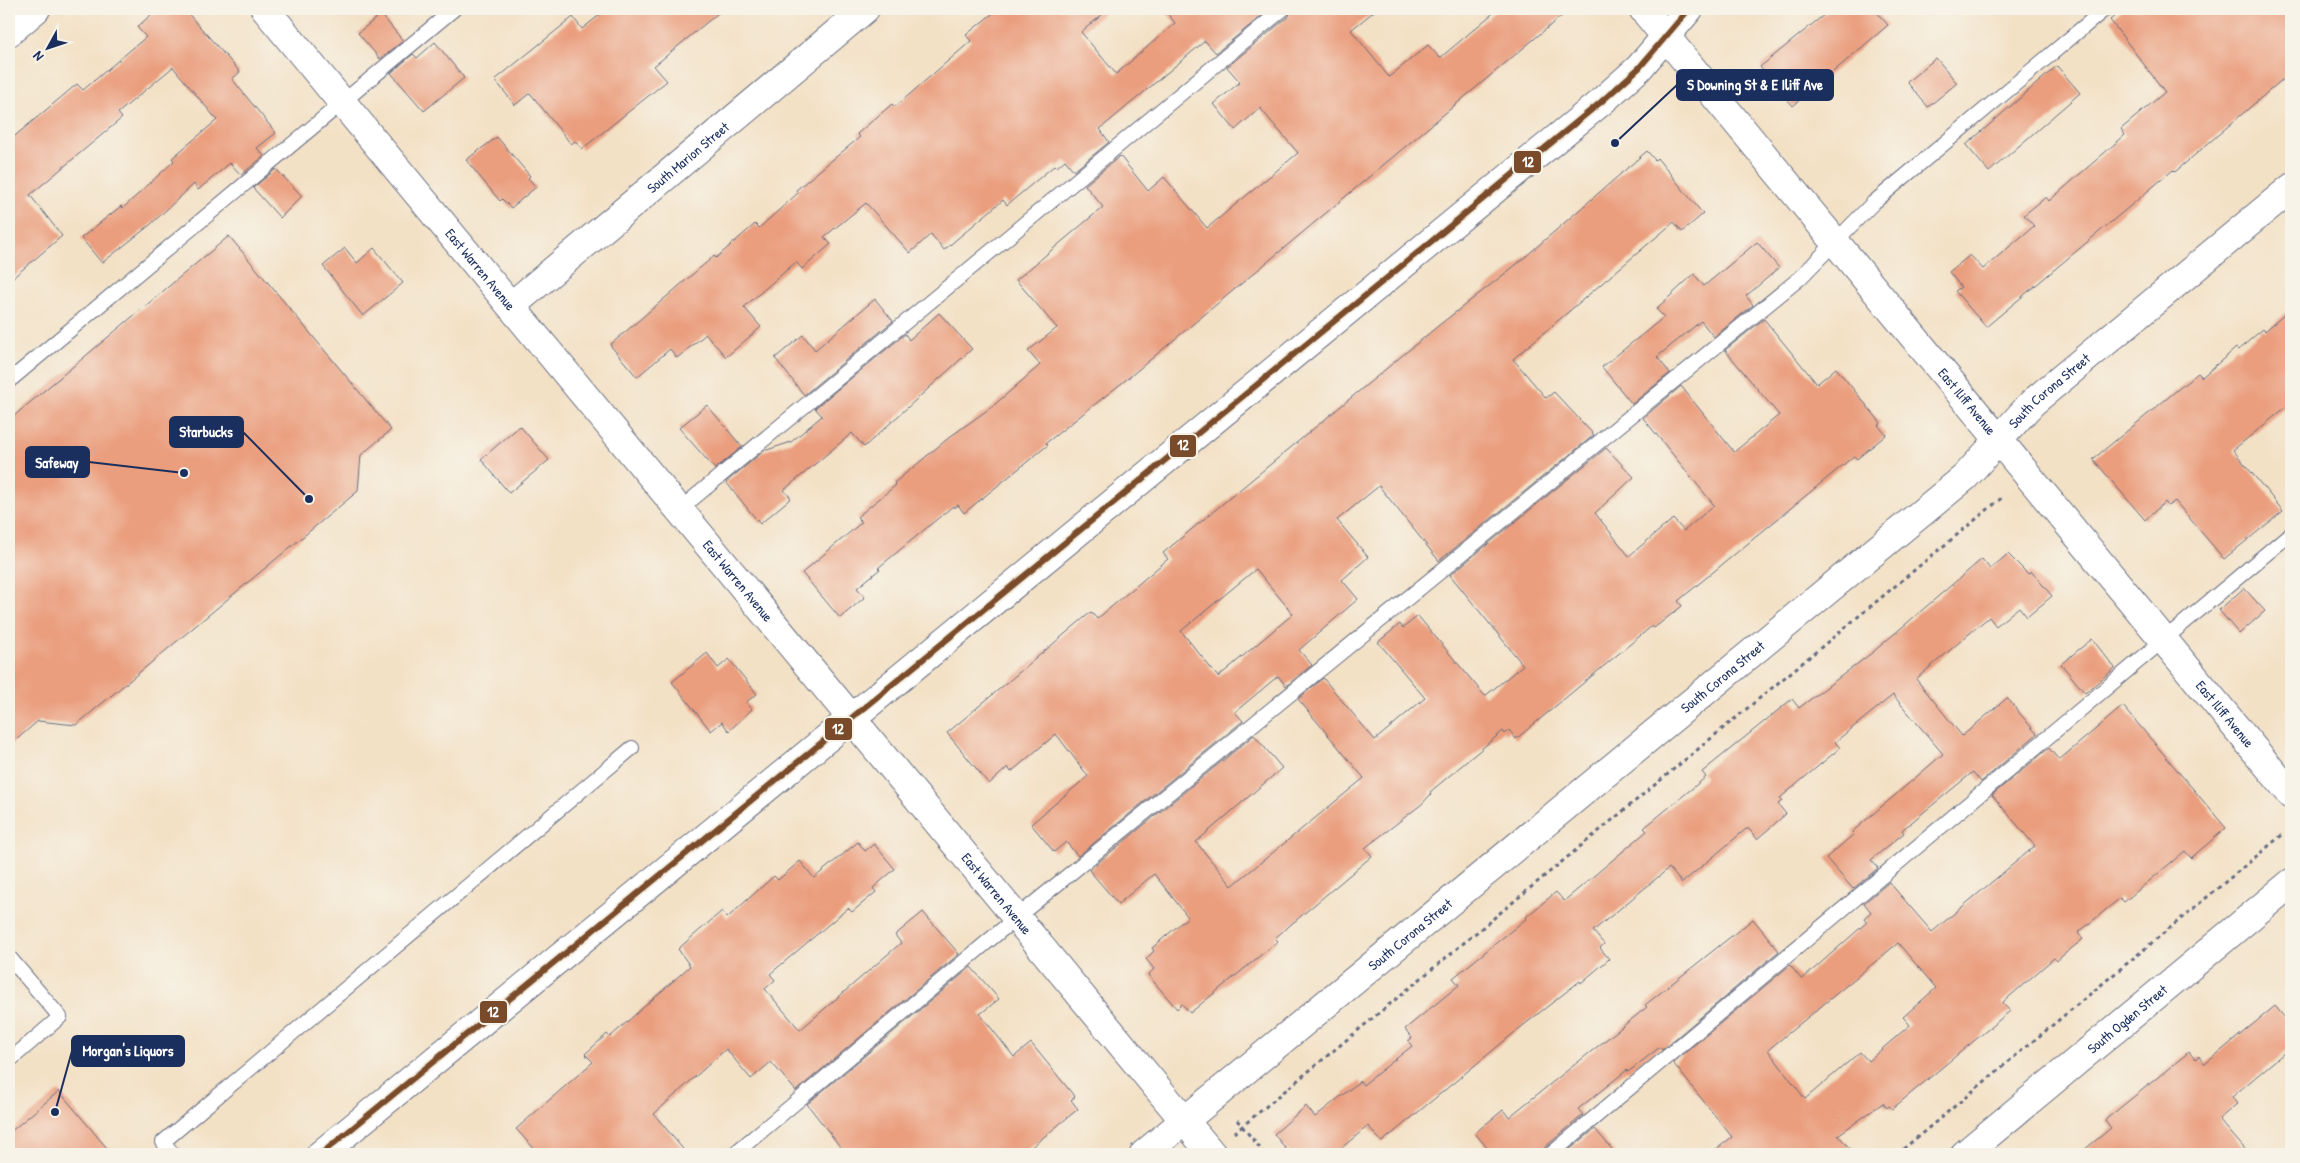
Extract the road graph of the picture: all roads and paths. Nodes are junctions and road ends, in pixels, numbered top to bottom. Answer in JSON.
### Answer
{"nodes":[{"id":1,"x":36,"y":9,"type":"edge"},
{"id":2,"x":265,"y":9,"type":"edge"},
{"id":3,"x":454,"y":9,"type":"edge"},
{"id":4,"x":865,"y":9,"type":"edge"},
{"id":5,"x":1283,"y":9,"type":"edge"},
{"id":6,"x":1643,"y":9,"type":"edge"},
{"id":7,"x":1689,"y":9,"type":"edge"},
{"id":8,"x":2104,"y":9,"type":"edge"},
{"id":9,"x":9,"y":32,"type":"edge"},
{"id":10,"x":1665,"y":36,"type":"junction"},
{"id":11,"x":342,"y":103,"type":"junction"},
{"id":12,"x":2291,"y":188,"type":"edge"},
{"id":13,"x":1834,"y":242,"type":"junction"},
{"id":14,"x":511,"y":306,"type":"junction"},
{"id":15,"x":9,"y":381,"type":"edge"},
{"id":16,"x":2000,"y":439,"type":"junction"},
{"id":17,"x":2004,"y":496,"type":"dead end"},
{"id":18,"x":679,"y":510,"type":"junction"},
{"id":19,"x":2291,"y":533,"type":"edge"},
{"id":20,"x":2163,"y":639,"type":"junction"},
{"id":21,"x":852,"y":719,"type":"junction"},
{"id":22,"x":632,"y":748,"type":"dead end"},
{"id":23,"x":2291,"y":794,"type":"edge"},
{"id":24,"x":2282,"y":836,"type":"dead end"},
{"id":25,"x":2291,"y":883,"type":"edge"},
{"id":26,"x":1017,"y":917,"type":"junction"},
{"id":27,"x":9,"y":957,"type":"edge"},
{"id":28,"x":9,"y":1061,"type":"edge"},
{"id":29,"x":1233,"y":1116,"type":"dead end"},
{"id":30,"x":1185,"y":1121,"type":"junction"},
{"id":31,"x":1242,"y":1126,"type":"junction"},
{"id":32,"x":1221,"y":1146,"type":"edge"},
{"id":33,"x":173,"y":1154,"type":"edge"},
{"id":34,"x":321,"y":1154,"type":"edge"},
{"id":35,"x":734,"y":1154,"type":"edge"},
{"id":36,"x":1144,"y":1154,"type":"edge"},
{"id":37,"x":1265,"y":1154,"type":"edge"},
{"id":38,"x":1551,"y":1154,"type":"edge"},
{"id":39,"x":1898,"y":1154,"type":"edge"},
{"id":40,"x":1965,"y":1154,"type":"edge"}],
"edges":[{"from":1,"to":9,"type":"street"},
{"from":2,"to":11,"type":"street","name":"East Warren Avenue"},
{"from":3,"to":11,"type":"lane"},
{"from":4,"to":14,"type":"street","name":"South Marion Street"},
{"from":5,"to":18,"type":"lane"},
{"from":6,"to":10,"type":"street","name":"East Iliff Avenue"},
{"from":7,"to":10,"type":"street"},
{"from":8,"to":13,"type":"lane"},
{"from":10,"to":13,"type":"street","name":"East Iliff Avenue"},
{"from":10,"to":21,"type":"street"},
{"from":11,"to":14,"type":"street","name":"East Warren Avenue"},
{"from":11,"to":15,"type":"lane"},
{"from":12,"to":16,"type":"street","name":"South Corona Street"},
{"from":13,"to":16,"type":"street","name":"East Iliff Avenue"},
{"from":13,"to":26,"type":"lane"},
{"from":14,"to":18,"type":"street","name":"East Warren Avenue"},
{"from":16,"to":20,"type":"street","name":"East Iliff Avenue"},
{"from":16,"to":30,"type":"street","name":"South Corona Street"},
{"from":17,"to":31,"type":"path"},
{"from":18,"to":21,"type":"street","name":"East Warren Avenue"},
{"from":19,"to":20,"type":"lane"},
{"from":20,"to":23,"type":"street","name":"East Iliff Avenue"},
{"from":20,"to":38,"type":"lane"},
{"from":21,"to":26,"type":"street","name":"East Warren Avenue"},
{"from":21,"to":34,"type":"street"},
{"from":22,"to":33,"type":"lane"},
{"from":24,"to":39,"type":"path"},
{"from":25,"to":40,"type":"street","name":"South Ogden Street"},
{"from":26,"to":30,"type":"street","name":"East Warren Avenue"},
{"from":26,"to":35,"type":"lane"},
{"from":27,"to":28,"type":"lane"},
{"from":29,"to":31,"type":"path"},
{"from":30,"to":32,"type":"street","name":"East Warren Avenue"},
{"from":30,"to":36,"type":"street","name":"South Corona Street"},
{"from":31,"to":32,"type":"path"},
{"from":31,"to":37,"type":"path"}]}
